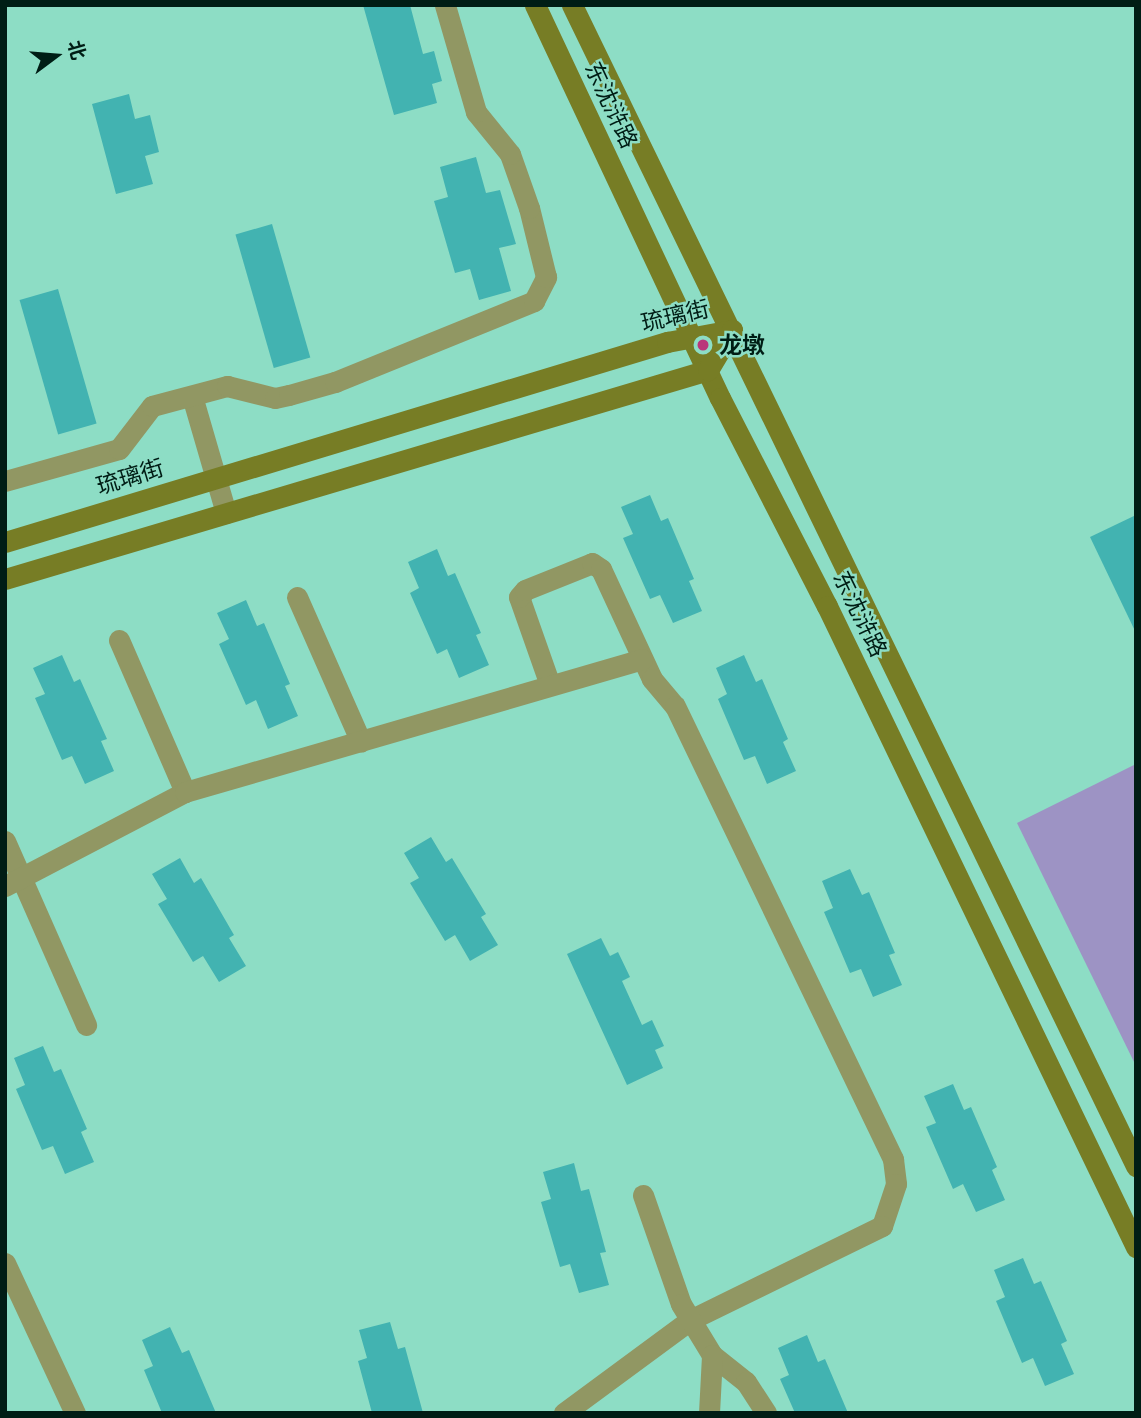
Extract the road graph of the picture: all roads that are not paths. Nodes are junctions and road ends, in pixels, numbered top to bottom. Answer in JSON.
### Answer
{"nodes":[{"id":1,"x":445,"y":5,"type":"edge"},
{"id":2,"x":535,"y":5,"type":"edge"},
{"id":3,"x":572,"y":5,"type":"edge"},
{"id":4,"x":732,"y":330,"type":"junction"},
{"id":5,"x":691,"y":336,"type":"junction"},
{"id":6,"x":708,"y":370,"type":"junction"},
{"id":7,"x":192,"y":396,"type":"junction"},
{"id":8,"x":216,"y":479,"type":"junction"},
{"id":9,"x":5,"y":481,"type":"edge"},
{"id":10,"x":226,"y":513,"type":"junction"},
{"id":11,"x":5,"y":542,"type":"edge"},
{"id":12,"x":5,"y":579,"type":"edge"},
{"id":13,"x":297,"y":597,"type":"dead end"},
{"id":14,"x":119,"y":640,"type":"dead end"},
{"id":15,"x":642,"y":659,"type":"junction"},
{"id":16,"x":550,"y":685,"type":"junction"},
{"id":17,"x":361,"y":742,"type":"junction"},
{"id":18,"x":185,"y":792,"type":"junction"},
{"id":19,"x":5,"y":841,"type":"edge"},
{"id":20,"x":13,"y":881,"type":"edge"},
{"id":21,"x":86,"y":1025,"type":"dead end"},
{"id":22,"x":1136,"y":1166,"type":"edge"},
{"id":23,"x":643,"y":1195,"type":"dead end"},
{"id":24,"x":1136,"y":1247,"type":"edge"},
{"id":25,"x":7,"y":1274,"type":"edge"},
{"id":26,"x":13,"y":1305,"type":"edge"},
{"id":27,"x":690,"y":1320,"type":"junction"},
{"id":28,"x":712,"y":1355,"type":"junction"},
{"id":29,"x":75,"y":1413,"type":"edge"},
{"id":30,"x":564,"y":1413,"type":"edge"},
{"id":31,"x":709,"y":1413,"type":"edge"},
{"id":32,"x":766,"y":1413,"type":"edge"}],
"edges":[{"from":1,"to":7,"type":"street"},
{"from":2,"to":5,"type":"main road","name":"东沈浒路"},
{"from":3,"to":4,"type":"main road","name":"东沈浒路"},
{"from":4,"to":5,"type":"main road","name":"琉璃街"},
{"from":4,"to":6,"type":"main road","name":"琉璃街"},
{"from":4,"to":22,"type":"main road","name":"东沈浒路"},
{"from":5,"to":6,"type":"main road","name":"东沈浒路"},
{"from":5,"to":8,"type":"main road","name":"琉璃街"},
{"from":6,"to":10,"type":"main road"},
{"from":6,"to":24,"type":"main road","name":"东沈浒路"},
{"from":7,"to":8,"type":"street"},
{"from":7,"to":9,"type":"street"},
{"from":8,"to":10,"type":"street"},
{"from":8,"to":11,"type":"main road","name":"琉璃街"},
{"from":10,"to":12,"type":"main road"},
{"from":13,"to":17,"type":"street"},
{"from":14,"to":18,"type":"street"},
{"from":15,"to":16,"type":"street"},
{"from":15,"to":16,"type":"street"},
{"from":15,"to":27,"type":"street"},
{"from":16,"to":17,"type":"street"},
{"from":17,"to":18,"type":"street"},
{"from":18,"to":20,"type":"street"},
{"from":19,"to":20,"type":"street"},
{"from":20,"to":21,"type":"street"},
{"from":23,"to":27,"type":"street"},
{"from":25,"to":26,"type":"street"},
{"from":26,"to":29,"type":"street"},
{"from":27,"to":28,"type":"street"},
{"from":27,"to":30,"type":"street"},
{"from":28,"to":31,"type":"street"},
{"from":28,"to":32,"type":"street"}]}
